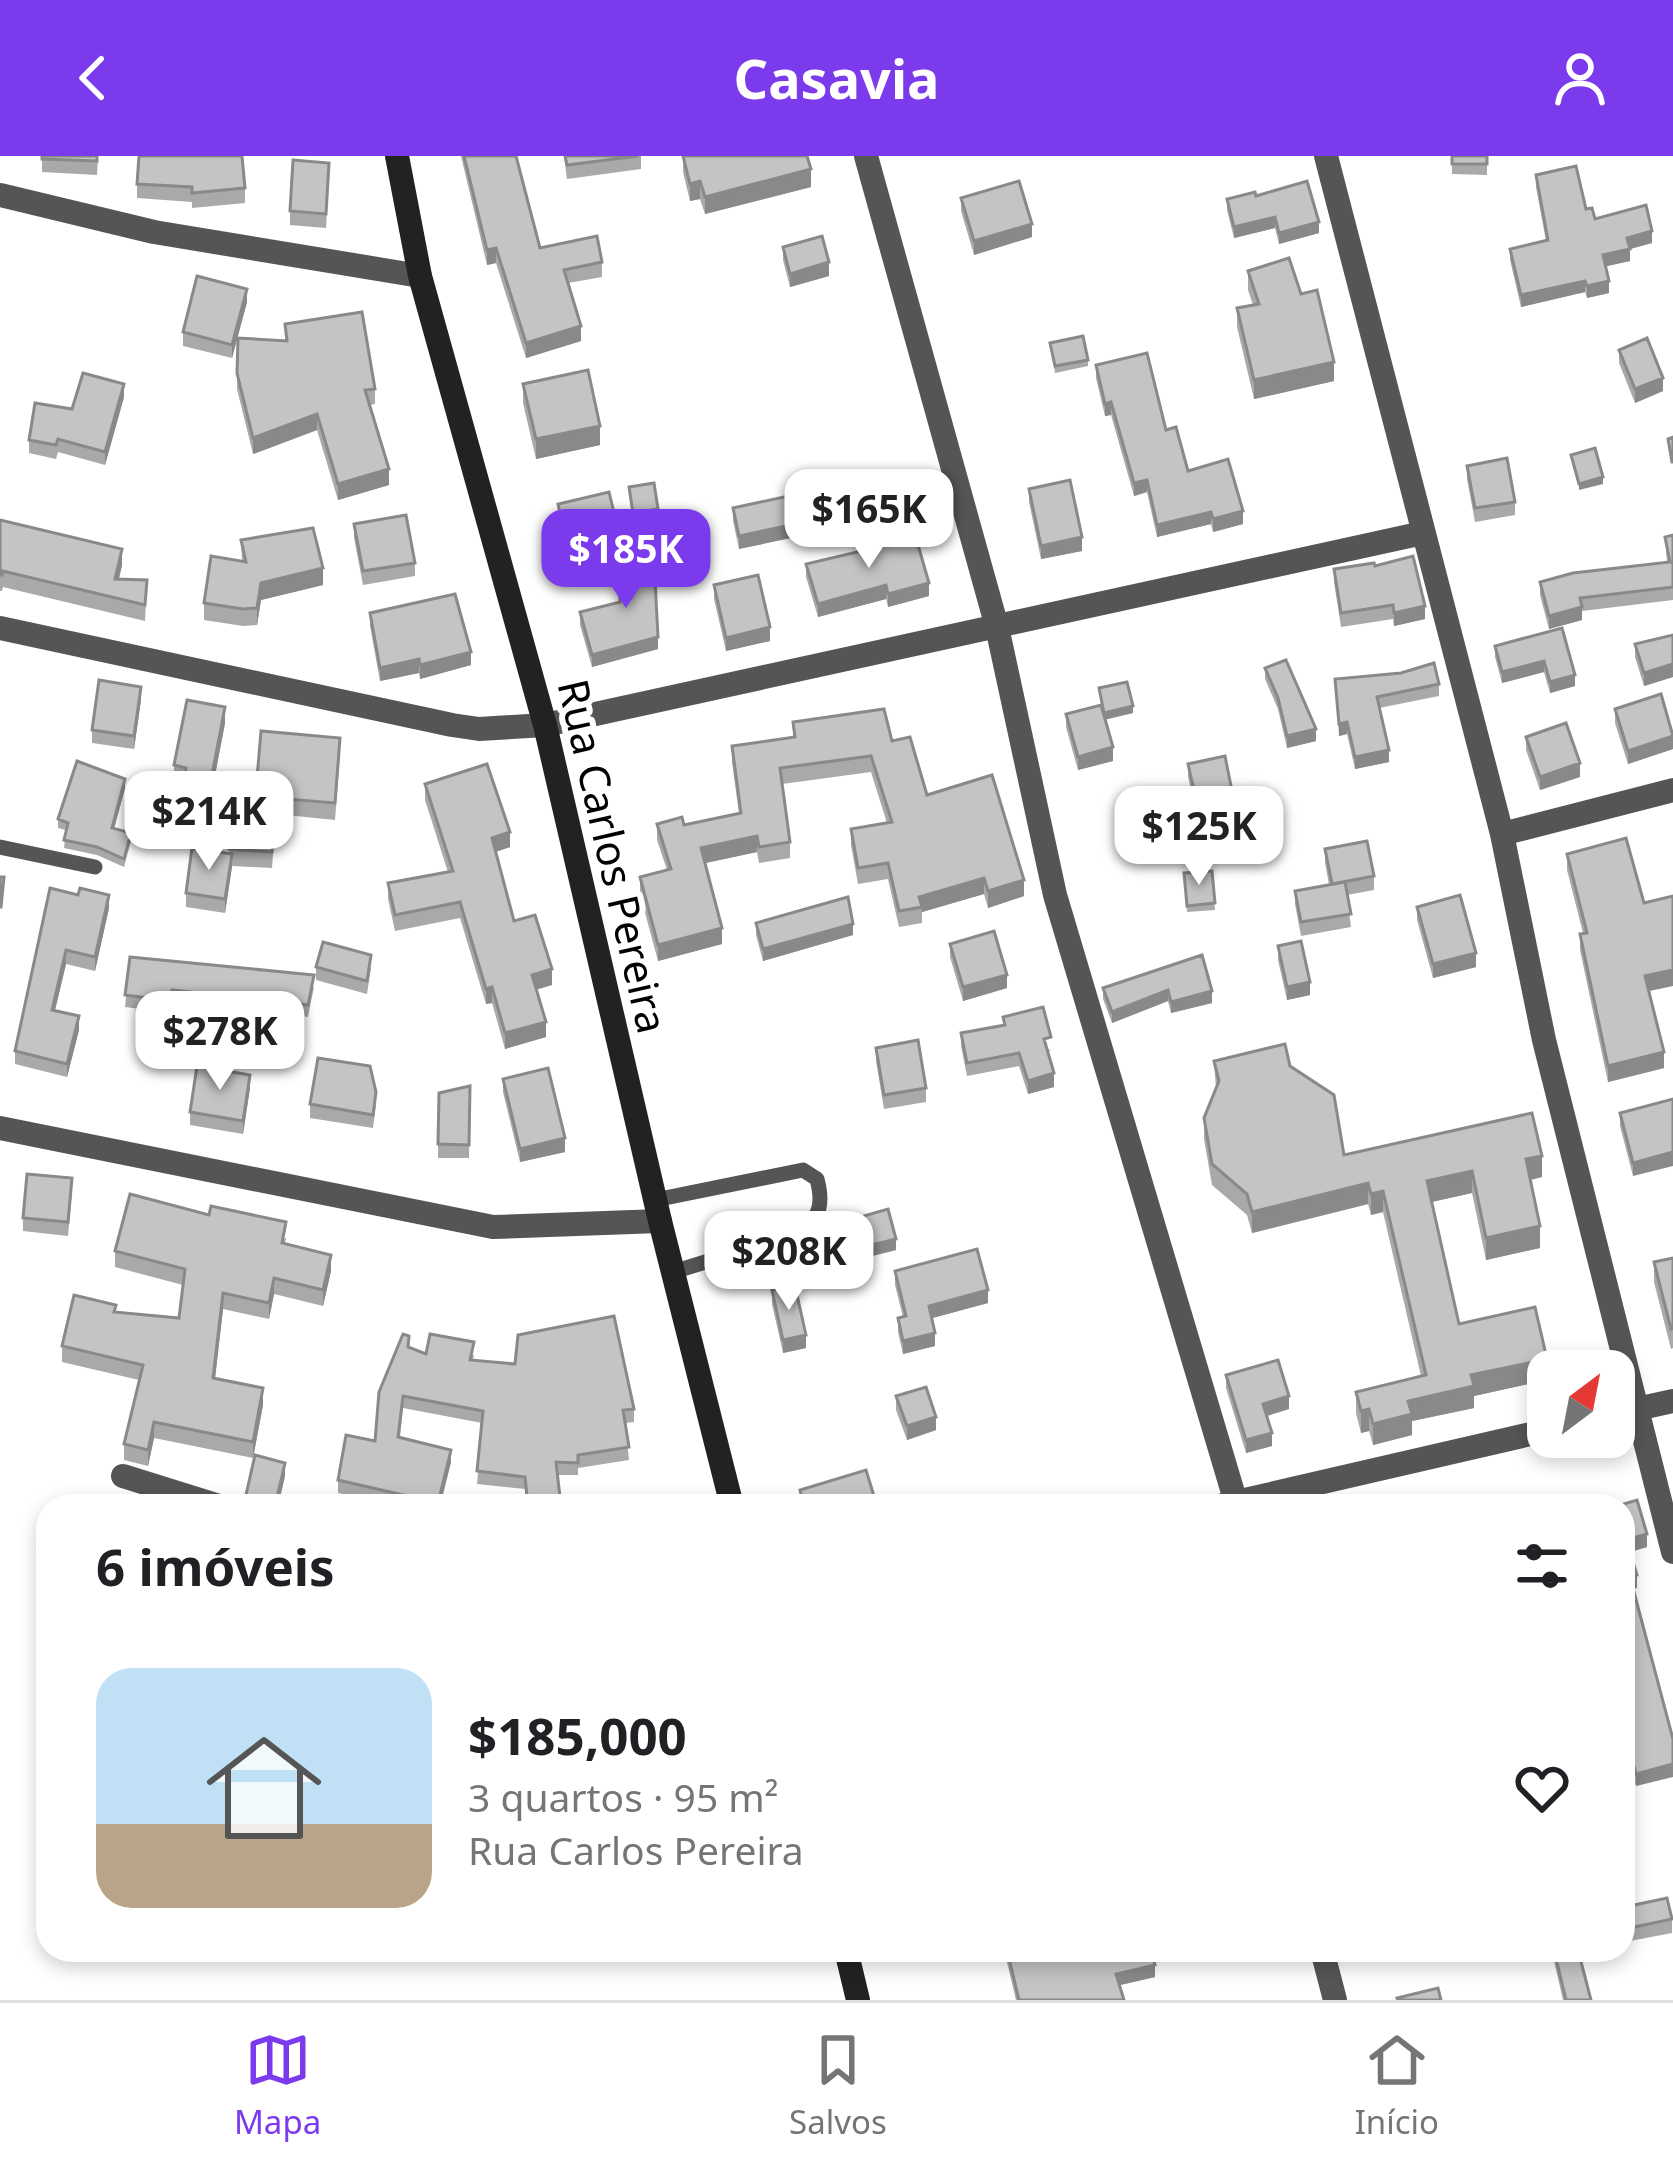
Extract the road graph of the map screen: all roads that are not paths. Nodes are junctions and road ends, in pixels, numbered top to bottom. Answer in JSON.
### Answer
{"nodes":[{"id":1,"x":397,"y":156,"type":"edge"},
{"id":2,"x":866,"y":156,"type":"edge"},
{"id":3,"x":1326,"y":156,"type":"edge"},
{"id":4,"x":0,"y":195,"type":"edge"},
{"id":5,"x":420,"y":276,"type":"junction"},
{"id":6,"x":1423,"y":533,"type":"junction"},
{"id":7,"x":997,"y":627,"type":"junction"},
{"id":8,"x":0,"y":628,"type":"edge"},
{"id":9,"x":545,"y":725,"type":"junction"},
{"id":10,"x":1673,"y":790,"type":"edge"},
{"id":11,"x":1502,"y":835,"type":"junction"},
{"id":12,"x":0,"y":847,"type":"edge"},
{"id":13,"x":94,"y":867,"type":"dead end"},
{"id":14,"x":0,"y":1128,"type":"edge"},
{"id":15,"x":658,"y":1210,"type":"junction"},
{"id":16,"x":673,"y":1272,"type":"junction"},
{"id":17,"x":1613,"y":1350,"type":"edge"},
{"id":18,"x":1673,"y":1401,"type":"edge"},
{"id":19,"x":1635,"y":1409,"type":"edge"},
{"id":20,"x":1527,"y":1435,"type":"edge"},
{"id":21,"x":1635,"y":1438,"type":"edge"},
{"id":22,"x":123,"y":1476,"type":"dead end"},
{"id":23,"x":181,"y":1494,"type":"edge"},
{"id":24,"x":729,"y":1494,"type":"edge"},
{"id":25,"x":1228,"y":1494,"type":"edge"},
{"id":26,"x":1277,"y":1494,"type":"edge"},
{"id":27,"x":1673,"y":1552,"type":"edge"},
{"id":28,"x":849,"y":1962,"type":"edge"},
{"id":29,"x":1325,"y":1962,"type":"edge"},
{"id":30,"x":858,"y":2000,"type":"edge"},
{"id":31,"x":1335,"y":2000,"type":"edge"}],
"edges":[{"from":1,"to":5,"type":"main road","name":"Rua Carlos Pereira"},
{"from":2,"to":7,"type":"street"},
{"from":3,"to":6,"type":"street"},
{"from":4,"to":5,"type":"street"},
{"from":5,"to":9,"type":"main road","name":"Rua Carlos Pereira"},
{"from":6,"to":7,"type":"street"},
{"from":6,"to":11,"type":"street"},
{"from":7,"to":9,"type":"street"},
{"from":7,"to":25,"type":"street"},
{"from":8,"to":9,"type":"street"},
{"from":9,"to":15,"type":"main road","name":"Rua Carlos Pereira"},
{"from":10,"to":11,"type":"street"},
{"from":11,"to":17,"type":"street"},
{"from":12,"to":13,"type":"lane"},
{"from":14,"to":15,"type":"street"},
{"from":15,"to":16,"type":"main road","name":"Rua Carlos Pereira"},
{"from":15,"to":16,"type":"lane"},
{"from":16,"to":24,"type":"main road","name":"Rua Carlos Pereira"},
{"from":18,"to":19,"type":"street"},
{"from":20,"to":26,"type":"street"},
{"from":21,"to":27,"type":"street"},
{"from":22,"to":23,"type":"street"},
{"from":28,"to":30,"type":"main road"},
{"from":29,"to":31,"type":"street"}]}
